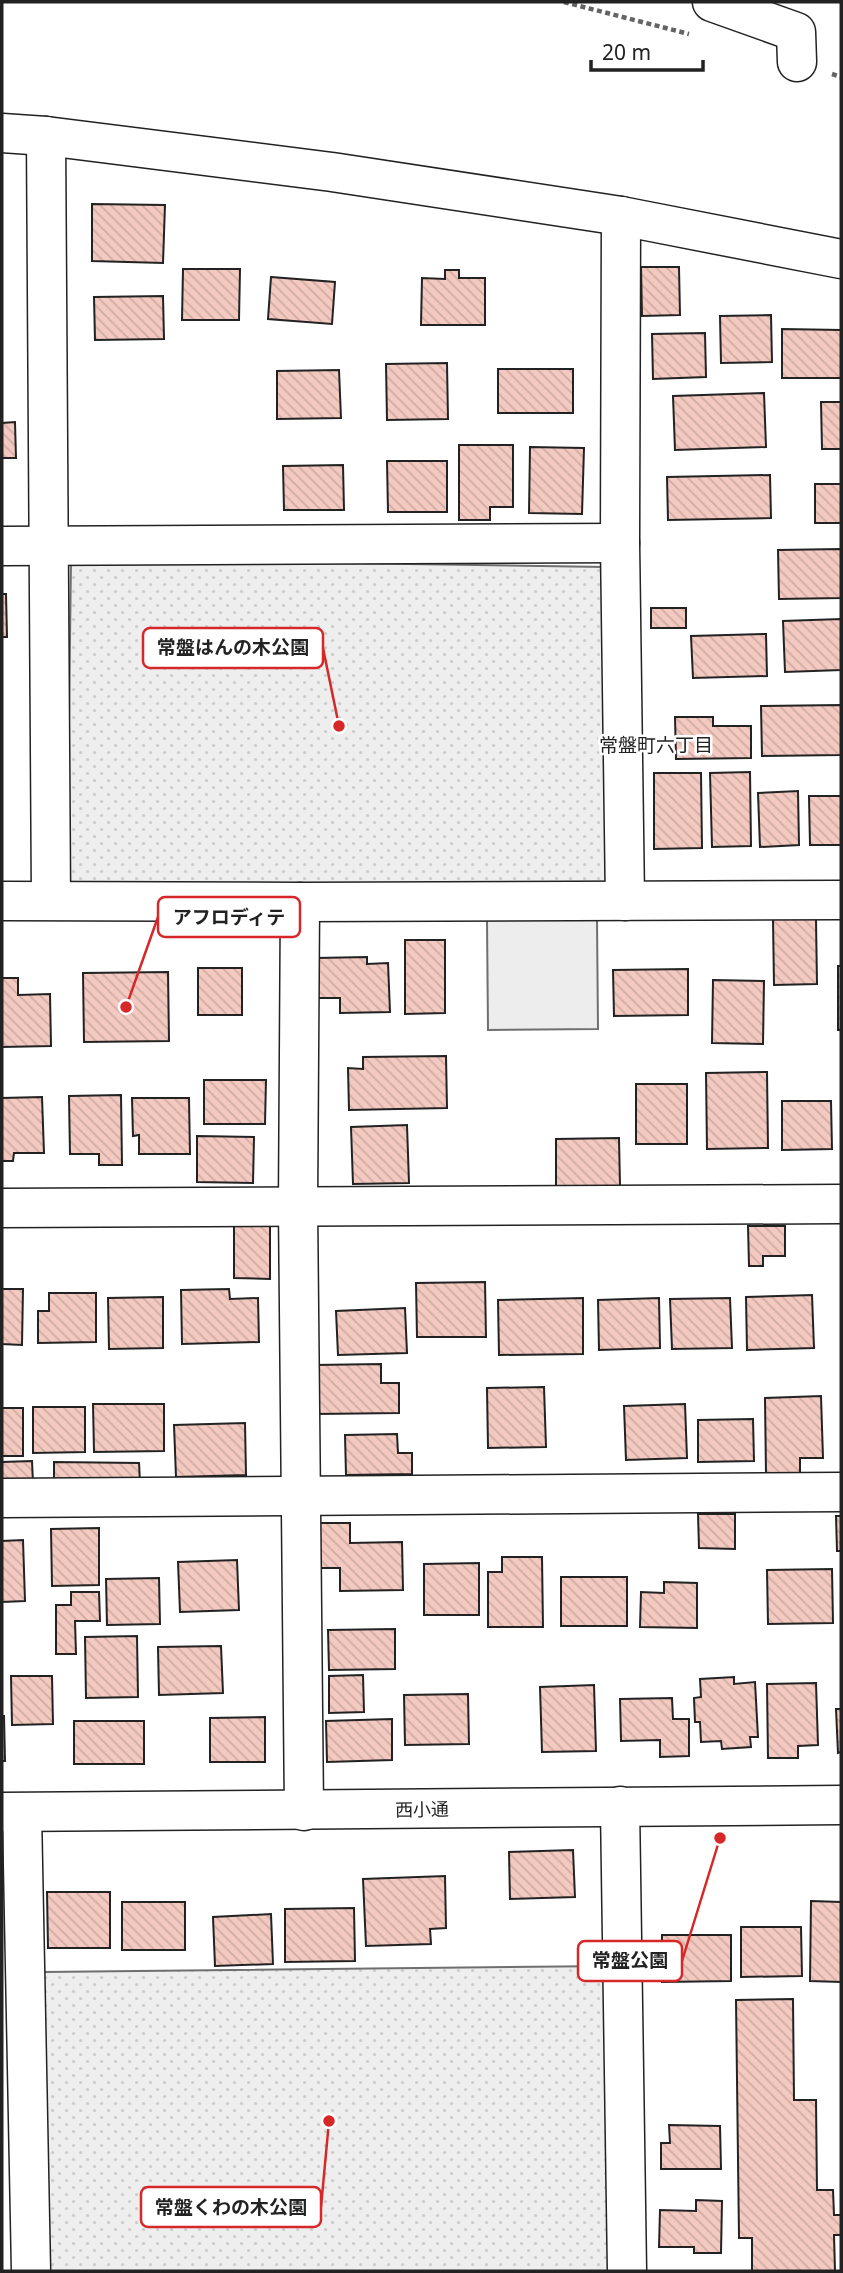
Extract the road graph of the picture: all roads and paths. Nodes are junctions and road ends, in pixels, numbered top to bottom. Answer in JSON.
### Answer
{"nodes":[{"id":1,"x":712,"y":2,"type":"edge"},
{"id":2,"x":797,"y":62,"type":"dead end"},
{"id":3,"x":2,"y":133,"type":"edge"},
{"id":4,"x":46,"y":136,"type":"junction"},
{"id":5,"x":621,"y":216,"type":"junction"},
{"id":6,"x":841,"y":259,"type":"edge"},
{"id":7,"x":620,"y":543,"type":"junction"},
{"id":8,"x":2,"y":545,"type":"edge"},
{"id":9,"x":50,"y":545,"type":"junction"},
{"id":10,"x":51,"y":900,"type":"junction"},
{"id":11,"x":841,"y":900,"type":"edge"},
{"id":12,"x":2,"y":901,"type":"edge"},
{"id":13,"x":625,"y":901,"type":"junction"},
{"id":14,"x":300,"y":902,"type":"junction"},
{"id":15,"x":841,"y":1204,"type":"edge"},
{"id":16,"x":298,"y":1207,"type":"junction"},
{"id":17,"x":2,"y":1208,"type":"edge"},
{"id":18,"x":841,"y":1492,"type":"edge"},
{"id":19,"x":300,"y":1496,"type":"junction"},
{"id":20,"x":2,"y":1498,"type":"edge"},
{"id":21,"x":841,"y":1805,"type":"edge"},
{"id":22,"x":620,"y":1806,"type":"junction"},
{"id":23,"x":304,"y":1811,"type":"junction"},
{"id":24,"x":12,"y":1813,"type":"edge"},
{"id":25,"x":31,"y":2271,"type":"edge"},
{"id":26,"x":627,"y":2271,"type":"edge"}],
"edges":[{"from":1,"to":2,"type":"street"},
{"from":3,"to":4,"type":"street"},
{"from":4,"to":5,"type":"street"},
{"from":4,"to":9,"type":"street"},
{"from":5,"to":6,"type":"street"},
{"from":5,"to":7,"type":"street"},
{"from":7,"to":9,"type":"street"},
{"from":7,"to":13,"type":"street"},
{"from":8,"to":9,"type":"street"},
{"from":9,"to":10,"type":"street"},
{"from":10,"to":12,"type":"street"},
{"from":10,"to":14,"type":"street"},
{"from":11,"to":13,"type":"street"},
{"from":13,"to":14,"type":"street"},
{"from":14,"to":16,"type":"street"},
{"from":15,"to":16,"type":"street"},
{"from":16,"to":17,"type":"street"},
{"from":16,"to":19,"type":"street"},
{"from":18,"to":19,"type":"street"},
{"from":19,"to":20,"type":"street"},
{"from":19,"to":23,"type":"street"},
{"from":21,"to":22,"type":"street","name":"西小通"},
{"from":22,"to":23,"type":"street","name":"西小通"},
{"from":22,"to":26,"type":"street"},
{"from":23,"to":24,"type":"street","name":"西小通"},
{"from":24,"to":25,"type":"street"}]}
